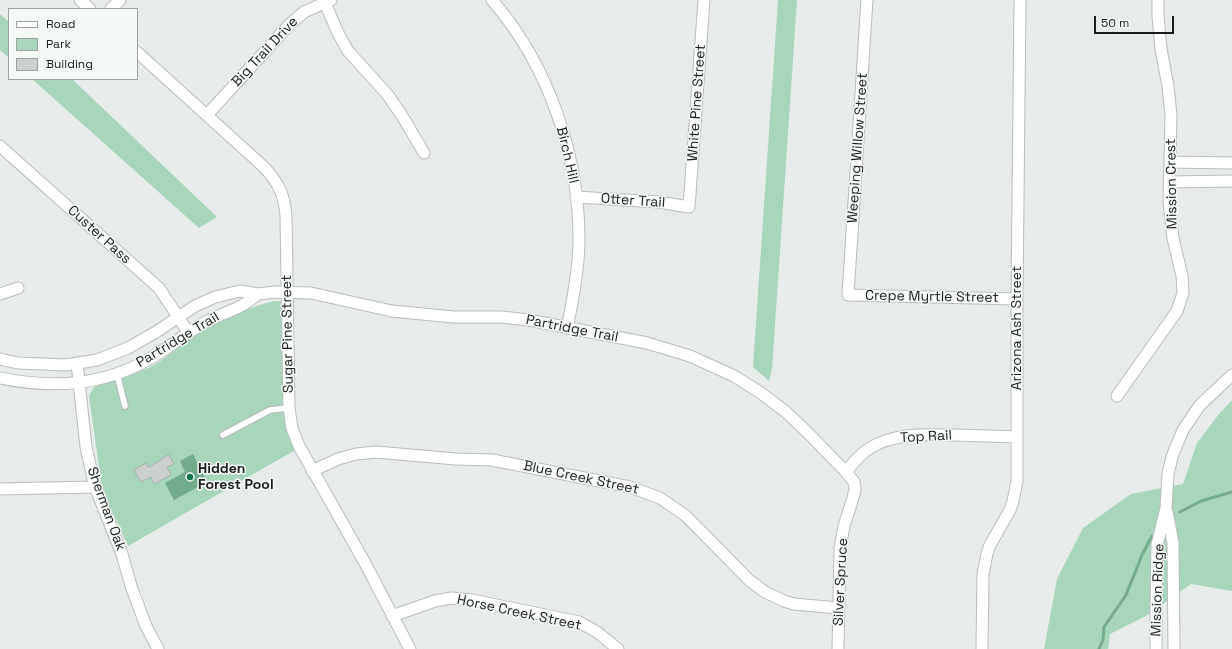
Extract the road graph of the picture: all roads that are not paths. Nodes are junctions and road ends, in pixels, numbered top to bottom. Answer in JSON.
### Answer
{"nodes":[{"id":1,"x":80,"y":0,"type":"edge"},
{"id":2,"x":120,"y":0,"type":"edge"},
{"id":3,"x":492,"y":0,"type":"edge"},
{"id":4,"x":704,"y":0,"type":"edge"},
{"id":5,"x":867,"y":0,"type":"edge"},
{"id":6,"x":1020,"y":0,"type":"edge"},
{"id":7,"x":1158,"y":0,"type":"edge"},
{"id":8,"x":328,"y":1,"type":"edge"},
{"id":9,"x":89,"y":8,"type":"edge"},
{"id":10,"x":112,"y":8,"type":"edge"},
{"id":11,"x":138,"y":53,"type":"edge"},
{"id":12,"x":207,"y":115,"type":"junction"},
{"id":13,"x":0,"y":146,"type":"edge"},
{"id":14,"x":424,"y":154,"type":"dead end"},
{"id":15,"x":1170,"y":162,"type":"junction"},
{"id":16,"x":1232,"y":163,"type":"edge"},
{"id":17,"x":1232,"y":181,"type":"edge"},
{"id":18,"x":1170,"y":182,"type":"junction"},
{"id":19,"x":576,"y":197,"type":"junction"},
{"id":20,"x":689,"y":207,"type":"joint"},
{"id":21,"x":18,"y":288,"type":"dead end"},
{"id":22,"x":287,"y":292,"type":"junction"},
{"id":23,"x":0,"y":294,"type":"edge"},
{"id":24,"x":258,"y":294,"type":"junction"},
{"id":25,"x":848,"y":295,"type":"joint"},
{"id":26,"x":1017,"y":299,"type":"junction"},
{"id":27,"x":178,"y":317,"type":"junction"},
{"id":28,"x":567,"y":328,"type":"junction"},
{"id":29,"x":188,"y":332,"type":"junction"},
{"id":30,"x":0,"y":359,"type":"edge"},
{"id":31,"x":77,"y":363,"type":"junction"},
{"id":32,"x":117,"y":374,"type":"junction"},
{"id":33,"x":1232,"y":376,"type":"edge"},
{"id":34,"x":0,"y":378,"type":"edge"},
{"id":35,"x":80,"y":384,"type":"junction"},
{"id":36,"x":1117,"y":396,"type":"dead end"},
{"id":37,"x":125,"y":406,"type":"dead end"},
{"id":38,"x":289,"y":408,"type":"junction"},
{"id":39,"x":223,"y":435,"type":"dead end"},
{"id":40,"x":1017,"y":437,"type":"junction"},
{"id":41,"x":312,"y":471,"type":"junction"},
{"id":42,"x":846,"y":472,"type":"junction"},
{"id":43,"x":95,"y":487,"type":"junction"},
{"id":44,"x":0,"y":489,"type":"edge"},
{"id":45,"x":1166,"y":508,"type":"junction"},
{"id":46,"x":1156,"y":581,"type":"junction"},
{"id":47,"x":1174,"y":582,"type":"junction"},
{"id":48,"x":838,"y":608,"type":"junction"},
{"id":49,"x":392,"y":616,"type":"junction"},
{"id":50,"x":1156,"y":647,"type":"edge"},
{"id":51,"x":1174,"y":648,"type":"edge"},
{"id":52,"x":158,"y":649,"type":"edge"},
{"id":53,"x":410,"y":649,"type":"edge"},
{"id":54,"x":618,"y":649,"type":"edge"},
{"id":55,"x":838,"y":649,"type":"edge"},
{"id":56,"x":982,"y":649,"type":"edge"}],
"edges":[{"from":1,"to":9,"type":"street"},
{"from":2,"to":10,"type":"street"},
{"from":3,"to":19,"type":"street","name":"Birch Hill"},
{"from":4,"to":20,"type":"street","name":"White Pine Street"},
{"from":5,"to":25,"type":"street","name":"Weeping Willow Street"},
{"from":6,"to":26,"type":"street","name":"Arizona Ash Street"},
{"from":7,"to":15,"type":"street","name":"Mission Crest"},
{"from":8,"to":12,"type":"street","name":"Big Trail Drive"},
{"from":8,"to":14,"type":"street"},
{"from":11,"to":12,"type":"street","name":"Sugar Pine Street"},
{"from":12,"to":22,"type":"street","name":"Sugar Pine Street"},
{"from":13,"to":27,"type":"street","name":"Custer Pass"},
{"from":15,"to":16,"type":"street"},
{"from":15,"to":18,"type":"street","name":"Mission Crest"},
{"from":17,"to":18,"type":"street"},
{"from":18,"to":36,"type":"street","name":"Mission Crest"},
{"from":19,"to":20,"type":"street","name":"Otter Trail"},
{"from":19,"to":28,"type":"street","name":"Birch Hill"},
{"from":21,"to":23,"type":"street"},
{"from":22,"to":24,"type":"street","name":"Partridge Trail"},
{"from":22,"to":28,"type":"street","name":"Partridge Trail"},
{"from":22,"to":38,"type":"street","name":"Sugar Pine Street"},
{"from":24,"to":27,"type":"street","name":"Partridge Trail"},
{"from":24,"to":29,"type":"street","name":"Partridge Trail"},
{"from":25,"to":26,"type":"street","name":"Crepe Myrtle Street"},
{"from":26,"to":40,"type":"street","name":"Arizona Ash Street"},
{"from":27,"to":29,"type":"street","name":"Custer Pass"},
{"from":27,"to":31,"type":"street","name":"Partridge Trail"},
{"from":28,"to":42,"type":"street","name":"Partridge Trail"},
{"from":29,"to":32,"type":"street","name":"Partridge Trail"},
{"from":30,"to":31,"type":"street","name":"Partridge Trail"},
{"from":31,"to":35,"type":"street","name":"Sherman Oak"},
{"from":32,"to":35,"type":"street","name":"Partridge Trail"},
{"from":32,"to":37,"type":"lane"},
{"from":33,"to":45,"type":"street","name":"Mission Ridge"},
{"from":34,"to":35,"type":"street","name":"Partridge Trail"},
{"from":35,"to":43,"type":"street","name":"Sherman Oak"},
{"from":38,"to":39,"type":"lane"},
{"from":38,"to":41,"type":"street","name":"Sugar Pine Street"},
{"from":40,"to":42,"type":"street","name":"Top Rail"},
{"from":40,"to":56,"type":"street","name":"Arizona Ash Street"},
{"from":41,"to":48,"type":"street","name":"Blue Creek Street"},
{"from":41,"to":49,"type":"street","name":"Sugar Pine Street"},
{"from":42,"to":48,"type":"street","name":"Silver Spruce"},
{"from":43,"to":44,"type":"street"},
{"from":43,"to":52,"type":"street","name":"Sherman Oak"},
{"from":45,"to":46,"type":"street","name":"Mission Ridge"},
{"from":45,"to":47,"type":"street","name":"Mission Ridge"},
{"from":46,"to":47,"type":"street"},
{"from":46,"to":50,"type":"street","name":"Mission Ridge"},
{"from":47,"to":51,"type":"street","name":"Mission Ridge"},
{"from":48,"to":55,"type":"street","name":"Silver Spruce"},
{"from":49,"to":53,"type":"street","name":"Sugar Pine Street"},
{"from":49,"to":54,"type":"street","name":"Horse Creek Street"},
{"from":50,"to":51,"type":"street"}]}
